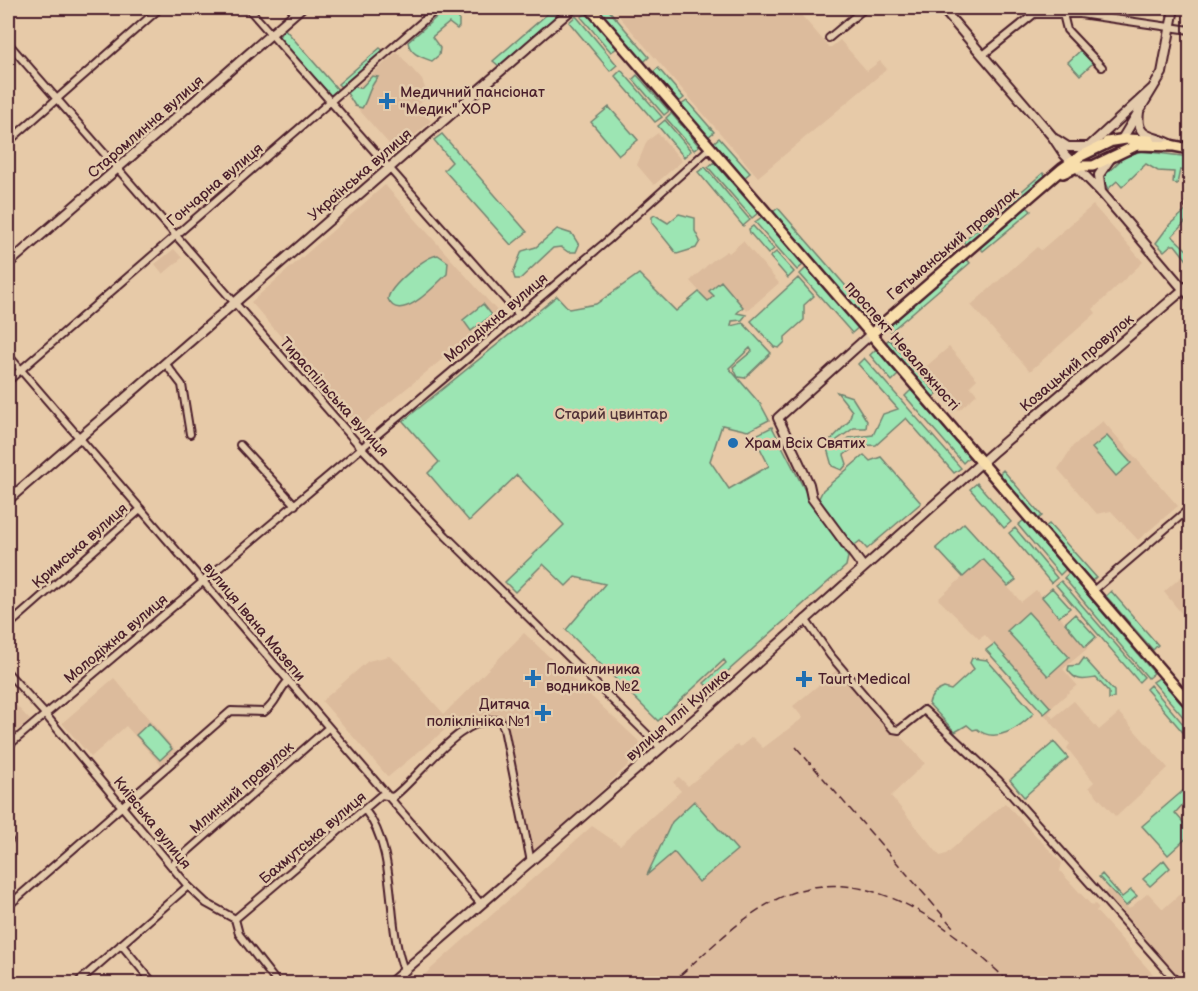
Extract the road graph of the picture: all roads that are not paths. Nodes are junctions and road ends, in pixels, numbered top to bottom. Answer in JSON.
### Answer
{"nodes":[{"id":1,"x":160,"y":8,"type":"edge"},
{"id":2,"x":248,"y":8,"type":"edge"},
{"id":3,"x":302,"y":8,"type":"edge"},
{"id":4,"x":438,"y":8,"type":"edge"},
{"id":5,"x":573,"y":8,"type":"edge"},
{"id":6,"x":590,"y":8,"type":"edge"},
{"id":7,"x":865,"y":8,"type":"edge"},
{"id":8,"x":942,"y":8,"type":"edge"},
{"id":9,"x":1174,"y":8,"type":"edge"},
{"id":10,"x":1081,"y":11,"type":"edge"},
{"id":11,"x":1063,"y":14,"type":"junction"},
{"id":12,"x":1172,"y":26,"type":"junction"},
{"id":13,"x":1191,"y":30,"type":"edge"},
{"id":14,"x":272,"y":34,"type":"junction"},
{"id":15,"x":829,"y":38,"type":"dead end"},
{"id":16,"x":8,"y":43,"type":"edge"},
{"id":17,"x":983,"y":55,"type":"junction"},
{"id":18,"x":1102,"y":67,"type":"dead end"},
{"id":19,"x":55,"y":100,"type":"junction"},
{"id":20,"x":332,"y":102,"type":"junction"},
{"id":21,"x":1136,"y":108,"type":"junction"},
{"id":22,"x":8,"y":142,"type":"edge"},
{"id":23,"x":1060,"y":145,"type":"junction"},
{"id":24,"x":1117,"y":146,"type":"junction"},
{"id":25,"x":1174,"y":146,"type":"junction"},
{"id":26,"x":710,"y":148,"type":"junction"},
{"id":27,"x":1191,"y":149,"type":"edge"},
{"id":28,"x":1075,"y":164,"type":"junction"},
{"id":29,"x":389,"y":167,"type":"junction"},
{"id":30,"x":117,"y":171,"type":"junction"},
{"id":31,"x":1101,"y":192,"type":"junction"},
{"id":32,"x":175,"y":235,"type":"junction"},
{"id":33,"x":8,"y":264,"type":"edge"},
{"id":34,"x":1187,"y":287,"type":"edge"},
{"id":35,"x":1191,"y":298,"type":"edge"},
{"id":36,"x":234,"y":303,"type":"junction"},
{"id":37,"x":519,"y":315,"type":"junction"},
{"id":38,"x":871,"y":334,"type":"junction"},
{"id":39,"x":8,"y":355,"type":"edge"},
{"id":40,"x":165,"y":363,"type":"junction"},
{"id":41,"x":20,"y":370,"type":"junction"},
{"id":42,"x":8,"y":381,"type":"edge"},
{"id":43,"x":190,"y":434,"type":"dead end"},
{"id":44,"x":79,"y":438,"type":"junction"},
{"id":45,"x":240,"y":445,"type":"dead end"},
{"id":46,"x":361,"y":446,"type":"junction"},
{"id":47,"x":981,"y":462,"type":"junction"},
{"id":48,"x":8,"y":500,"type":"edge"},
{"id":49,"x":295,"y":505,"type":"junction"},
{"id":50,"x":1191,"y":508,"type":"edge"},
{"id":51,"x":141,"y":509,"type":"junction"},
{"id":52,"x":863,"y":567,"type":"junction"},
{"id":53,"x":205,"y":581,"type":"junction"},
{"id":54,"x":1093,"y":591,"type":"junction"},
{"id":55,"x":805,"y":619,"type":"junction"},
{"id":56,"x":8,"y":626,"type":"edge"},
{"id":57,"x":8,"y":672,"type":"edge"},
{"id":58,"x":288,"y":681,"type":"junction"},
{"id":59,"x":1191,"y":705,"type":"edge"},
{"id":60,"x":45,"y":714,"type":"junction"},
{"id":61,"x":328,"y":728,"type":"junction"},
{"id":62,"x":8,"y":746,"type":"edge"},
{"id":63,"x":661,"y":748,"type":"junction"},
{"id":64,"x":388,"y":796,"type":"junction"},
{"id":65,"x":122,"y":805,"type":"junction"},
{"id":66,"x":365,"y":810,"type":"junction"},
{"id":67,"x":531,"y":862,"type":"junction"},
{"id":68,"x":172,"y":866,"type":"junction"},
{"id":69,"x":188,"y":886,"type":"junction"},
{"id":70,"x":482,"y":904,"type":"junction"},
{"id":71,"x":8,"y":906,"type":"edge"},
{"id":72,"x":235,"y":920,"type":"junction"},
{"id":73,"x":121,"y":944,"type":"junction"},
{"id":74,"x":404,"y":970,"type":"junction"},
{"id":75,"x":76,"y":984,"type":"edge"},
{"id":76,"x":154,"y":984,"type":"edge"},
{"id":77,"x":278,"y":984,"type":"edge"},
{"id":78,"x":389,"y":984,"type":"edge"},
{"id":79,"x":1179,"y":984,"type":"edge"}],
"edges":[{"from":1,"to":19,"type":"street"},
{"from":2,"to":14,"type":"street"},
{"from":3,"to":14,"type":"street","name":"Старомлинна вулиця"},
{"from":4,"to":20,"type":"street","name":"Гончарна вулиця"},
{"from":5,"to":29,"type":"street","name":"Українська вулиця"},
{"from":6,"to":26,"type":"main road","name":"проспект Незалежності"},
{"from":7,"to":15,"type":"street"},
{"from":8,"to":17,"type":"street"},
{"from":9,"to":12,"type":"street"},
{"from":10,"to":11,"type":"street"},
{"from":10,"to":12,"type":"street"},
{"from":11,"to":17,"type":"street"},
{"from":11,"to":18,"type":"street"},
{"from":12,"to":13,"type":"street"},
{"from":12,"to":21,"type":"street"},
{"from":14,"to":20,"type":"street"},
{"from":14,"to":30,"type":"street","name":"Старомлинна вулиця"},
{"from":16,"to":19,"type":"street","name":"Тираспільська вулиця"},
{"from":17,"to":23,"type":"street"},
{"from":19,"to":22,"type":"street"},
{"from":19,"to":30,"type":"street","name":"Тираспільська вулиця"},
{"from":20,"to":29,"type":"street"},
{"from":20,"to":32,"type":"street","name":"Гончарна вулиця"},
{"from":21,"to":24,"type":"street"},
{"from":21,"to":25,"type":"street"},
{"from":21,"to":28,"type":"street"},
{"from":23,"to":28,"type":"street"},
{"from":23,"to":28,"type":"street"},
{"from":23,"to":28,"type":"street"},
{"from":24,"to":25,"type":"main road"},
{"from":24,"to":25,"type":"main road"},
{"from":24,"to":28,"type":"main road"},
{"from":24,"to":28,"type":"main road"},
{"from":24,"to":31,"type":"street"},
{"from":25,"to":27,"type":"main road"},
{"from":26,"to":37,"type":"street","name":"Молодіжна вулиця"},
{"from":26,"to":38,"type":"main road","name":"проспект Незалежності"},
{"from":28,"to":31,"type":"street"},
{"from":28,"to":38,"type":"main road","name":"Гетьманський провулок"},
{"from":29,"to":36,"type":"street","name":"Українська вулиця"},
{"from":29,"to":37,"type":"street"},
{"from":30,"to":32,"type":"street","name":"Тираспільська вулиця"},
{"from":30,"to":33,"type":"street","name":"Старомлинна вулиця"},
{"from":31,"to":34,"type":"street"},
{"from":32,"to":36,"type":"street","name":"Тираспільська вулиця"},
{"from":32,"to":41,"type":"street","name":"Гончарна вулиця"},
{"from":34,"to":35,"type":"street"},
{"from":34,"to":47,"type":"street","name":"Козацький провулок"},
{"from":36,"to":40,"type":"street","name":"Українська вулиця"},
{"from":36,"to":46,"type":"street","name":"Тираспільська вулиця"},
{"from":37,"to":46,"type":"street","name":"Молодіжна вулиця"},
{"from":38,"to":47,"type":"main road","name":"проспект Незалежності"},
{"from":38,"to":52,"type":"street"},
{"from":39,"to":41,"type":"street","name":"вулиця Івана Мазепи"},
{"from":40,"to":43,"type":"street"},
{"from":40,"to":44,"type":"street","name":"Українська вулиця"},
{"from":41,"to":42,"type":"street","name":"Гончарна вулиця"},
{"from":41,"to":44,"type":"street","name":"вулиця Івана Мазепи"},
{"from":44,"to":48,"type":"street","name":"Українська вулиця"},
{"from":44,"to":51,"type":"street","name":"вулиця Івана Мазепи"},
{"from":45,"to":49,"type":"street"},
{"from":46,"to":49,"type":"street","name":"Молодіжна вулиця"},
{"from":46,"to":63,"type":"street","name":"Тираспільська вулиця"},
{"from":47,"to":52,"type":"street","name":"вулиця Іллі Кулика"},
{"from":47,"to":54,"type":"main road","name":"проспект Незалежності"},
{"from":49,"to":53,"type":"street","name":"Молодіжна вулиця"},
{"from":50,"to":54,"type":"street"},
{"from":51,"to":53,"type":"street","name":"вулиця Івана Мазепи"},
{"from":51,"to":56,"type":"street","name":"Кримська вулиця"},
{"from":52,"to":55,"type":"street","name":"вулиця Іллі Кулика"},
{"from":53,"to":58,"type":"street","name":"вулиця Івана Мазепи"},
{"from":53,"to":60,"type":"street","name":"Молодіжна вулиця"},
{"from":54,"to":59,"type":"main road","name":"проспект Незалежності"},
{"from":55,"to":63,"type":"street","name":"вулиця Іллі Кулика"},
{"from":55,"to":79,"type":"street"},
{"from":57,"to":60,"type":"street","name":"Київська вулиця"},
{"from":58,"to":61,"type":"street","name":"вулиця Івана Мазепи"},
{"from":58,"to":65,"type":"street"},
{"from":60,"to":62,"type":"street","name":"Молодіжна вулиця"},
{"from":60,"to":65,"type":"street","name":"Київська вулиця"},
{"from":61,"to":64,"type":"street","name":"вулиця Івана Мазепи"},
{"from":61,"to":68,"type":"street","name":"Млинний провулок"},
{"from":63,"to":67,"type":"street","name":"вулиця Іллі Кулика"},
{"from":64,"to":66,"type":"street","name":"Бахмутська вулиця"},
{"from":64,"to":67,"type":"street","name":"Бахмутська вулиця"},
{"from":64,"to":70,"type":"street","name":"вулиця Івана Мазепи"},
{"from":65,"to":68,"type":"street","name":"Київська вулиця"},
{"from":65,"to":71,"type":"street"},
{"from":66,"to":72,"type":"street","name":"Бахмутська вулиця"},
{"from":66,"to":74,"type":"street"},
{"from":67,"to":70,"type":"street","name":"вулиця Іллі Кулика"},
{"from":68,"to":69,"type":"street","name":"Київська вулиця"},
{"from":69,"to":72,"type":"street","name":"Київська вулиця"},
{"from":69,"to":73,"type":"street"},
{"from":70,"to":74,"type":"street","name":"вулиця Іллі Кулика"},
{"from":72,"to":77,"type":"street"},
{"from":73,"to":75,"type":"street"},
{"from":73,"to":76,"type":"street"},
{"from":74,"to":78,"type":"street","name":"вулиця Іллі Кулика"}]}
